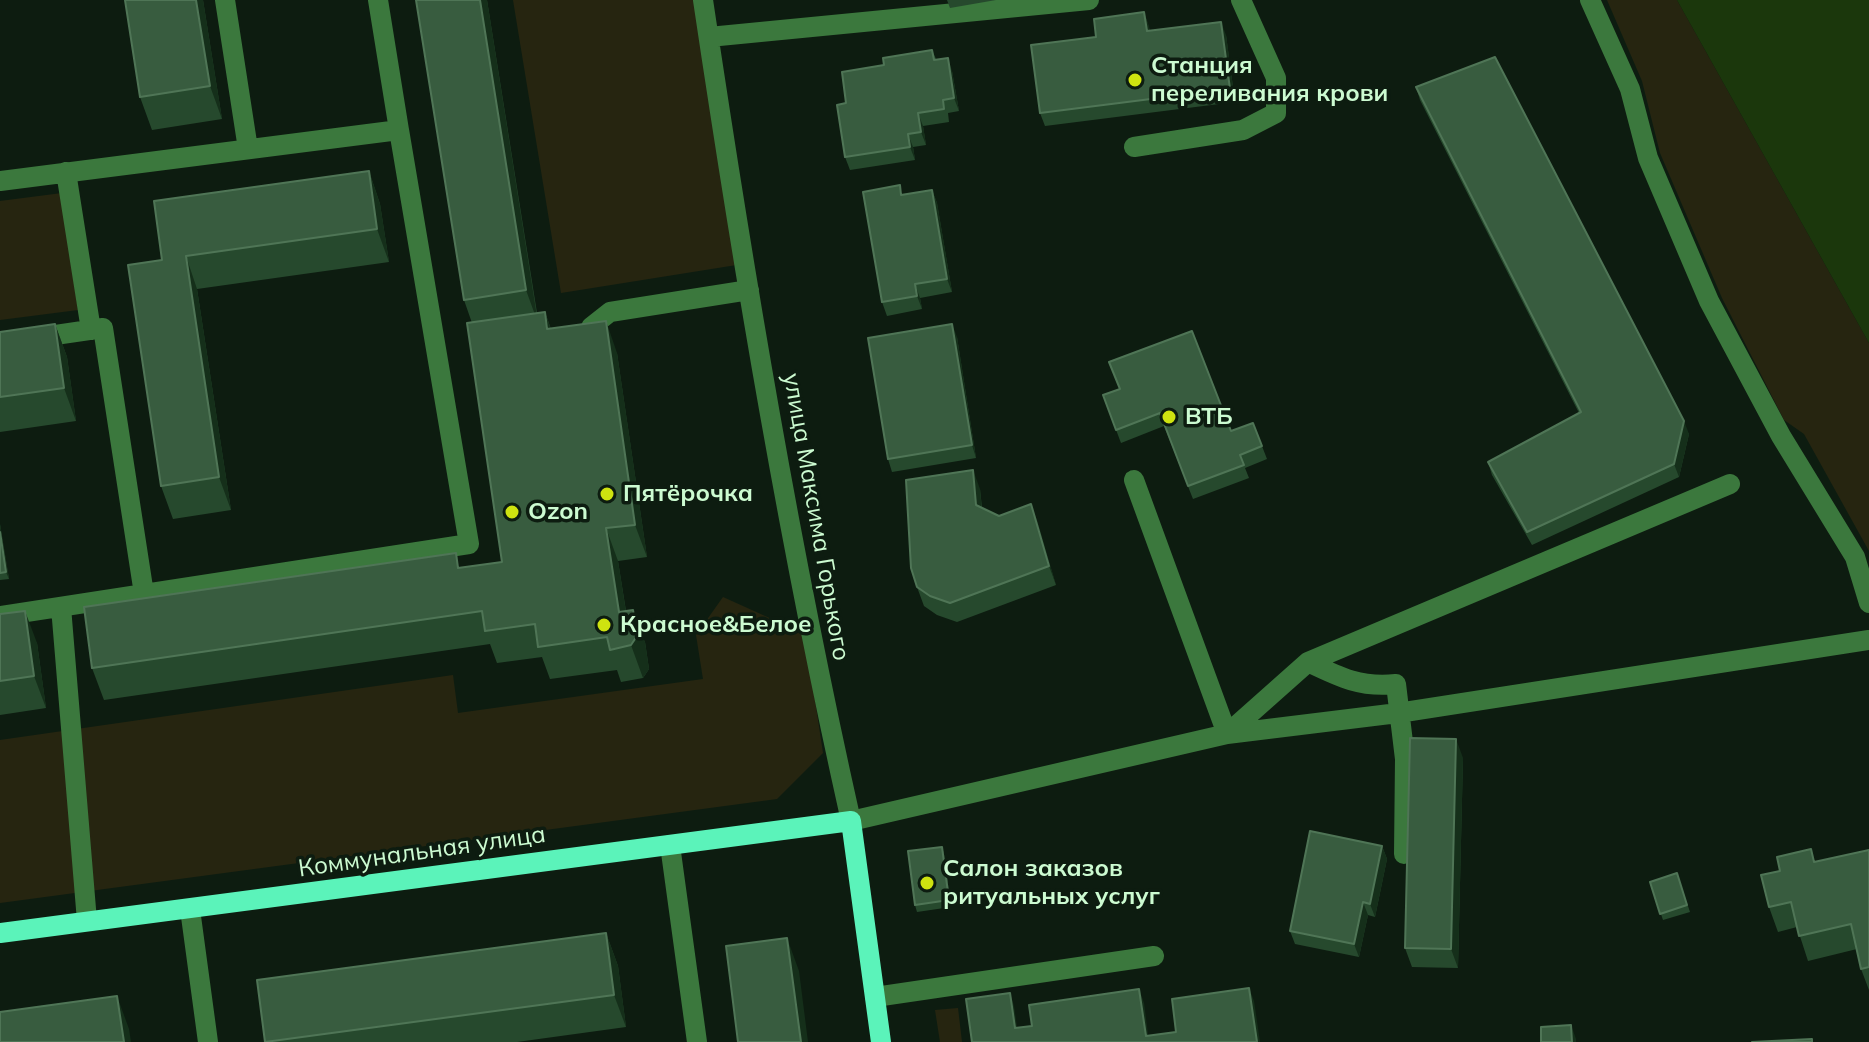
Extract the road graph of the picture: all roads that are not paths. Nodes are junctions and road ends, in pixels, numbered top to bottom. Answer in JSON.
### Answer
{"nodes":[{"id":1,"x":225,"y":0,"type":"edge"},
{"id":2,"x":378,"y":0,"type":"edge"},
{"id":3,"x":703,"y":0,"type":"edge"},
{"id":4,"x":1089,"y":0,"type":"edge"},
{"id":5,"x":1241,"y":0,"type":"edge"},
{"id":6,"x":1590,"y":0,"type":"edge"},
{"id":7,"x":1044,"y":4,"type":"edge"},
{"id":8,"x":709,"y":37,"type":"junction"},
{"id":9,"x":399,"y":130,"type":"junction"},
{"id":10,"x":1134,"y":147,"type":"dead end"},
{"id":11,"x":248,"y":149,"type":"junction"},
{"id":12,"x":66,"y":172,"type":"junction"},
{"id":13,"x":0,"y":181,"type":"edge"},
{"id":14,"x":749,"y":290,"type":"junction"},
{"id":15,"x":91,"y":330,"type":"junction"},
{"id":16,"x":0,"y":343,"type":"edge"},
{"id":17,"x":588,"y":357,"type":"edge"},
{"id":18,"x":1134,"y":480,"type":"dead end"},
{"id":19,"x":1730,"y":484,"type":"dead end"},
{"id":20,"x":144,"y":594,"type":"junction"},
{"id":21,"x":1869,"y":603,"type":"edge"},
{"id":22,"x":61,"y":607,"type":"junction"},
{"id":23,"x":0,"y":616,"type":"edge"},
{"id":24,"x":1869,"y":640,"type":"edge"},
{"id":25,"x":1308,"y":662,"type":"junction"},
{"id":26,"x":1398,"y":713,"type":"junction"},
{"id":27,"x":1227,"y":734,"type":"junction"},
{"id":28,"x":851,"y":821,"type":"junction"},
{"id":29,"x":670,"y":845,"type":"junction"},
{"id":30,"x":1404,"y":854,"type":"edge"},
{"id":31,"x":190,"y":909,"type":"junction"},
{"id":32,"x":87,"y":921,"type":"junction"},
{"id":33,"x":0,"y":933,"type":"edge"},
{"id":34,"x":1154,"y":956,"type":"dead end"},
{"id":35,"x":875,"y":997,"type":"junction"},
{"id":36,"x":208,"y":1042,"type":"edge"},
{"id":37,"x":697,"y":1042,"type":"edge"},
{"id":38,"x":881,"y":1042,"type":"edge"}],
"edges":[{"from":1,"to":11,"type":"street"},
{"from":2,"to":9,"type":"street"},
{"from":3,"to":8,"type":"street","name":"улица Максима Горького"},
{"from":4,"to":7,"type":"street"},
{"from":5,"to":10,"type":"street"},
{"from":6,"to":21,"type":"street"},
{"from":7,"to":8,"type":"street"},
{"from":8,"to":14,"type":"street","name":"улица Максима Горького"},
{"from":9,"to":11,"type":"street"},
{"from":9,"to":20,"type":"street"},
{"from":11,"to":12,"type":"street"},
{"from":12,"to":13,"type":"street"},
{"from":12,"to":15,"type":"street"},
{"from":14,"to":17,"type":"street"},
{"from":14,"to":28,"type":"street","name":"улица Максима Горького"},
{"from":15,"to":16,"type":"street"},
{"from":15,"to":20,"type":"street"},
{"from":18,"to":27,"type":"street"},
{"from":19,"to":25,"type":"street"},
{"from":20,"to":22,"type":"street"},
{"from":22,"to":23,"type":"street"},
{"from":22,"to":32,"type":"street"},
{"from":24,"to":26,"type":"street"},
{"from":25,"to":26,"type":"street"},
{"from":25,"to":27,"type":"street"},
{"from":26,"to":27,"type":"street"},
{"from":26,"to":30,"type":"street"},
{"from":27,"to":28,"type":"street"},
{"from":28,"to":29,"type":"main road","name":"Коммунальная улица"},
{"from":28,"to":35,"type":"main road","name":"улица Максима Горького"},
{"from":29,"to":31,"type":"main road","name":"Коммунальная улица"},
{"from":29,"to":37,"type":"street"},
{"from":31,"to":32,"type":"main road","name":"Коммунальная улица"},
{"from":31,"to":36,"type":"street"},
{"from":32,"to":33,"type":"main road","name":"Коммунальная улица"},
{"from":34,"to":35,"type":"street"},
{"from":35,"to":38,"type":"main road","name":"улица Максима Горького"}]}
